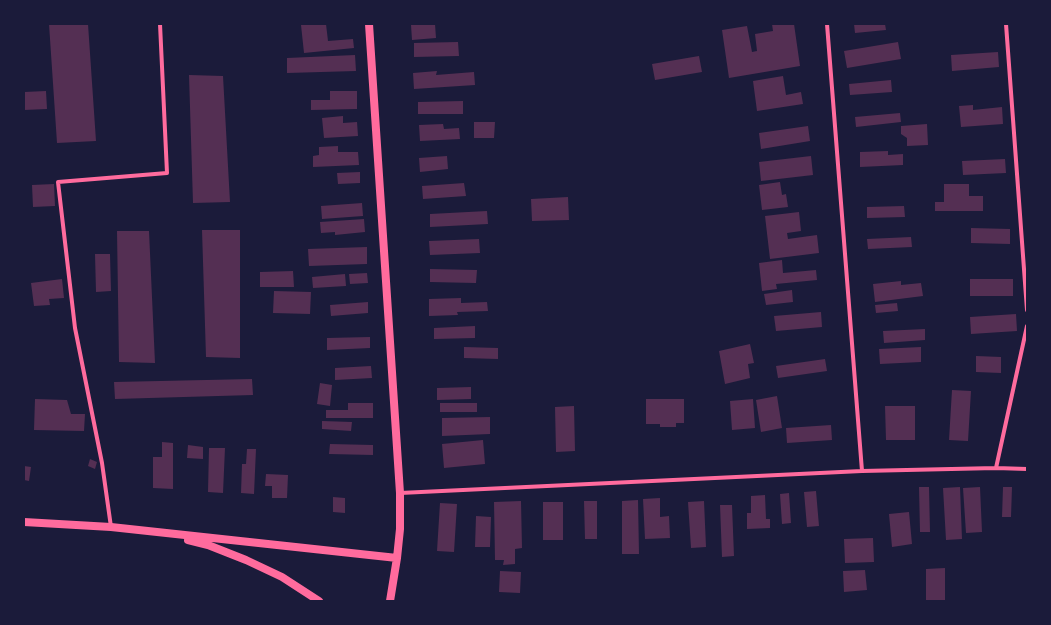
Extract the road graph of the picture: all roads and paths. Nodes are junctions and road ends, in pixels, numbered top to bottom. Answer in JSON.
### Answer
{"nodes":[{"id":1,"x":160,"y":24,"type":"edge"},
{"id":2,"x":369,"y":24,"type":"edge"},
{"id":3,"x":827,"y":24,"type":"edge"},
{"id":4,"x":1006,"y":24,"type":"edge"},
{"id":5,"x":1027,"y":310,"type":"edge"},
{"id":6,"x":1027,"y":326,"type":"edge"},
{"id":7,"x":996,"y":468,"type":"junction"},
{"id":8,"x":1027,"y":469,"type":"edge"},
{"id":9,"x":862,"y":471,"type":"junction"},
{"id":10,"x":400,"y":493,"type":"junction"},
{"id":11,"x":24,"y":522,"type":"edge"},
{"id":12,"x":111,"y":528,"type":"junction"},
{"id":13,"x":166,"y":533,"type":"junction"},
{"id":14,"x":397,"y":558,"type":"junction"},
{"id":15,"x":319,"y":601,"type":"edge"},
{"id":16,"x":390,"y":601,"type":"edge"}],
"edges":[{"from":1,"to":12,"type":"street"},
{"from":2,"to":10,"type":"main road"},
{"from":3,"to":9,"type":"street"},
{"from":4,"to":5,"type":"street"},
{"from":6,"to":7,"type":"street"},
{"from":7,"to":8,"type":"street"},
{"from":7,"to":9,"type":"street"},
{"from":9,"to":10,"type":"street"},
{"from":10,"to":14,"type":"main road"},
{"from":11,"to":12,"type":"main road"},
{"from":12,"to":13,"type":"main road"},
{"from":13,"to":14,"type":"main road"},
{"from":13,"to":15,"type":"main road"},
{"from":14,"to":16,"type":"main road"}]}
